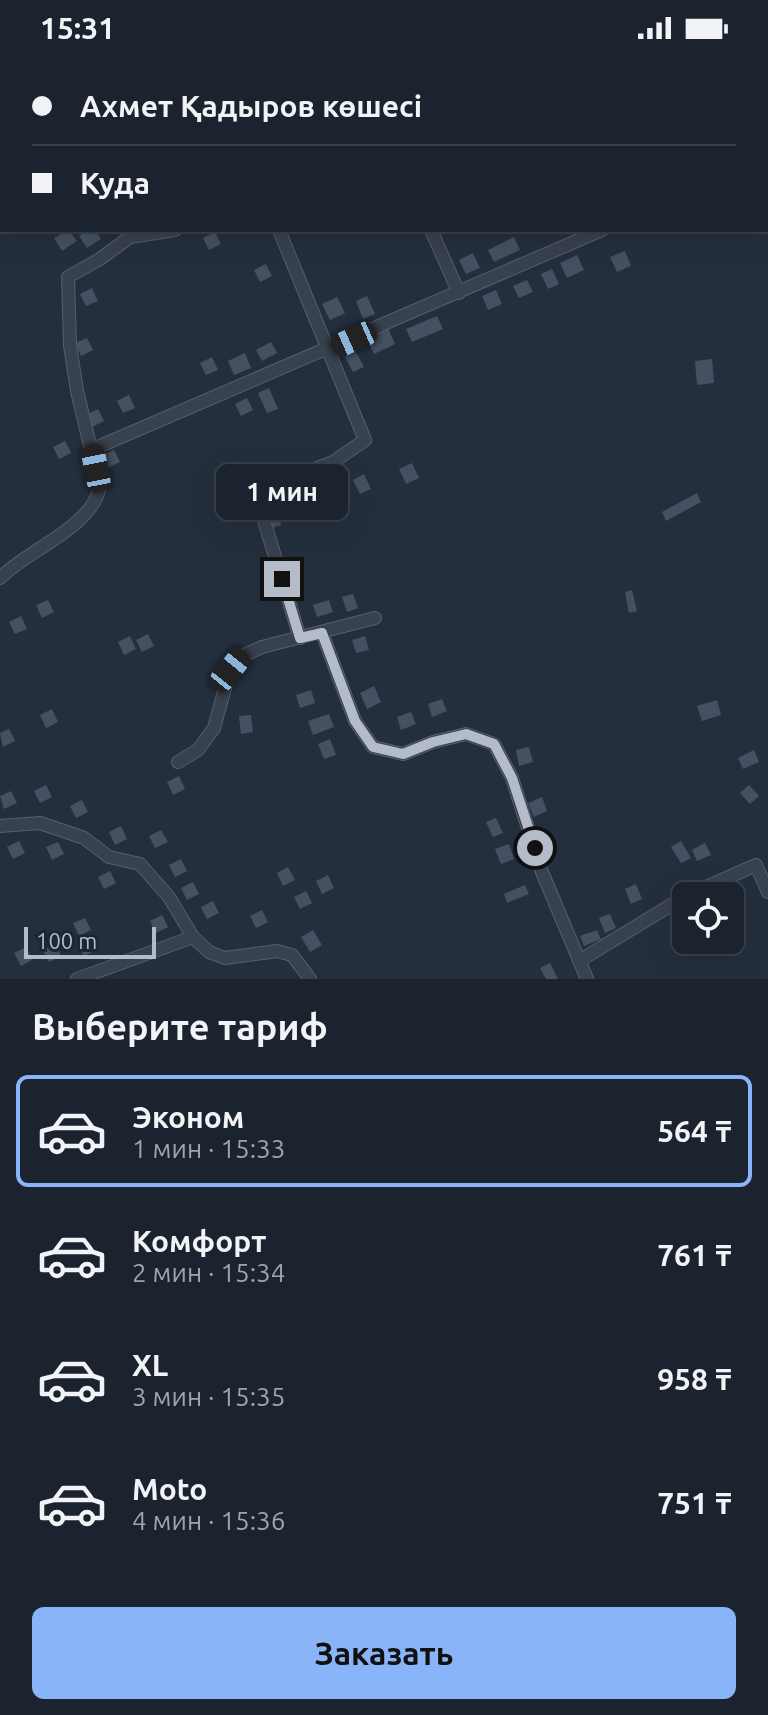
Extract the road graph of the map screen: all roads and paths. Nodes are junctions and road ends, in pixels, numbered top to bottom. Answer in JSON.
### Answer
{"nodes":[{"id":1,"x":162,"y":232,"type":"edge"},
{"id":2,"x":280,"y":232,"type":"edge"},
{"id":3,"x":432,"y":232,"type":"edge"},
{"id":4,"x":596,"y":232,"type":"edge"},
{"id":5,"x":459,"y":293,"type":"junction"},
{"id":6,"x":328,"y":350,"type":"junction"},
{"id":7,"x":93,"y":449,"type":"junction"},
{"id":8,"x":0,"y":578,"type":"edge"},
{"id":9,"x":375,"y":618,"type":"dead end"},
{"id":10,"x":322,"y":633,"type":"junction"},
{"id":11,"x":300,"y":638,"type":"junction"},
{"id":12,"x":178,"y":762,"type":"dead end"},
{"id":13,"x":0,"y":826,"type":"edge"},
{"id":14,"x":718,"y":882,"type":"edge"},
{"id":15,"x":768,"y":892,"type":"edge"},
{"id":16,"x":672,"y":905,"type":"edge"},
{"id":17,"x":193,"y":937,"type":"junction"},
{"id":18,"x":579,"y":961,"type":"junction"},
{"id":19,"x":77,"y":979,"type":"edge"},
{"id":20,"x":310,"y":979,"type":"edge"},
{"id":21,"x":587,"y":979,"type":"edge"}],
"edges":[{"from":1,"to":7,"type":"street"},
{"from":2,"to":6,"type":"street"},
{"from":3,"to":5,"type":"street"},
{"from":4,"to":5,"type":"street"},
{"from":5,"to":6,"type":"street"},
{"from":6,"to":7,"type":"street"},
{"from":6,"to":11,"type":"street"},
{"from":7,"to":8,"type":"street"},
{"from":9,"to":10,"type":"street"},
{"from":10,"to":11,"type":"street"},
{"from":10,"to":18,"type":"street"},
{"from":11,"to":12,"type":"street"},
{"from":13,"to":17,"type":"street"},
{"from":14,"to":15,"type":"street"},
{"from":16,"to":18,"type":"street"},
{"from":17,"to":19,"type":"street"},
{"from":17,"to":20,"type":"street"},
{"from":18,"to":21,"type":"street"}]}
